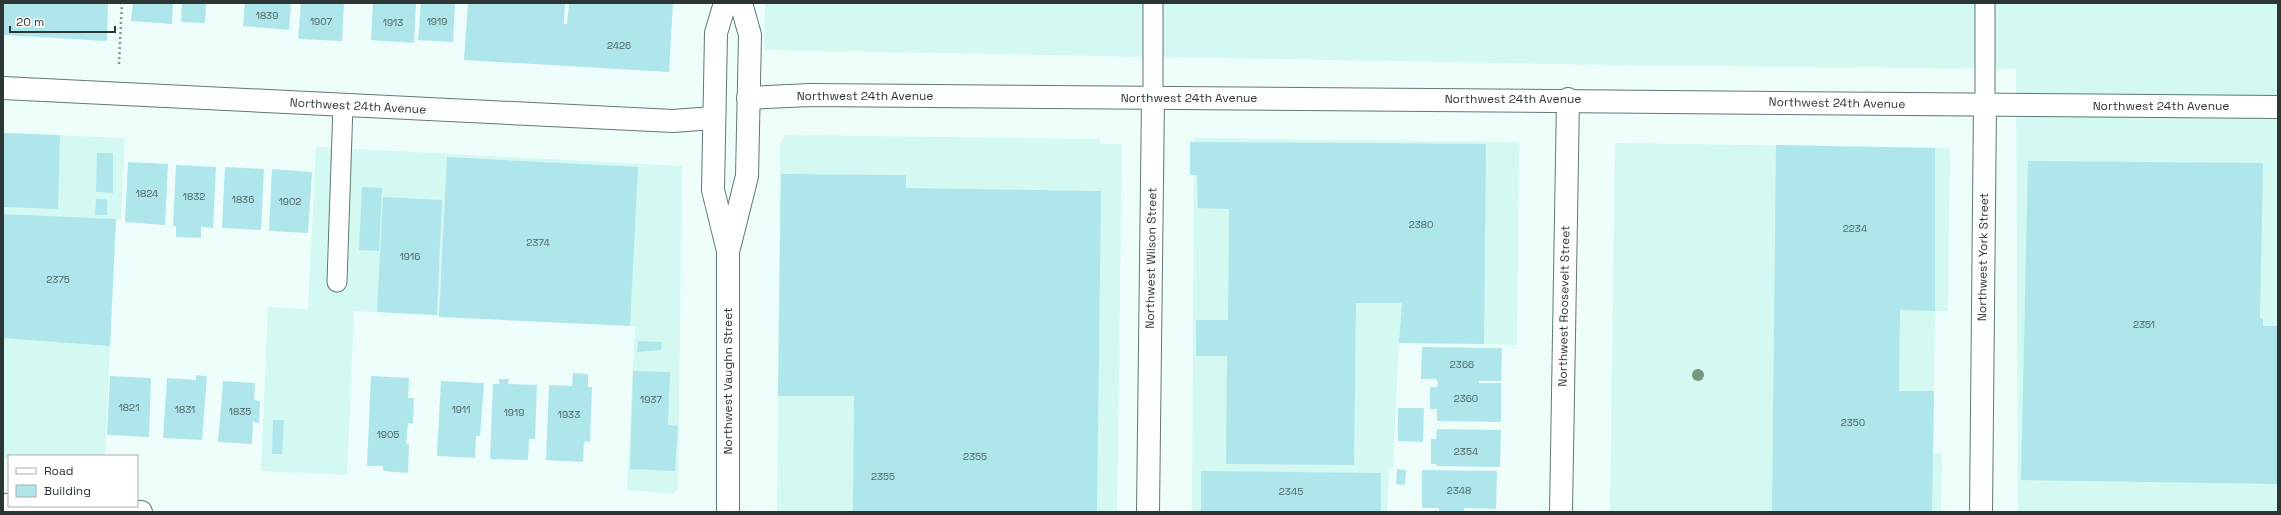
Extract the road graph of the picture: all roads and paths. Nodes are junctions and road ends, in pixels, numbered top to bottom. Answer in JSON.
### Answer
{"nodes":[{"id":1,"x":122,"y":3,"type":"edge"},
{"id":2,"x":725,"y":3,"type":"edge"},
{"id":3,"x":741,"y":3,"type":"edge"},
{"id":4,"x":1153,"y":3,"type":"edge"},
{"id":5,"x":1985,"y":3,"type":"edge"},
{"id":6,"x":3,"y":88,"type":"edge"},
{"id":7,"x":118,"y":94,"type":"junction"},
{"id":8,"x":748,"y":98,"type":"junction"},
{"id":9,"x":1153,"y":98,"type":"junction"},
{"id":10,"x":1568,"y":99,"type":"junction"},
{"id":11,"x":343,"y":105,"type":"junction"},
{"id":12,"x":1985,"y":105,"type":"junction"},
{"id":13,"x":2278,"y":107,"type":"edge"},
{"id":14,"x":713,"y":118,"type":"junction"},
{"id":15,"x":728,"y":251,"type":"junction"},
{"id":16,"x":337,"y":282,"type":"dead end"},
{"id":17,"x":46,"y":507,"type":"edge"},
{"id":18,"x":141,"y":512,"type":"edge"},
{"id":19,"x":728,"y":512,"type":"edge"},
{"id":20,"x":1148,"y":512,"type":"edge"},
{"id":21,"x":1561,"y":512,"type":"edge"},
{"id":22,"x":1981,"y":512,"type":"edge"}],
"edges":[{"from":1,"to":7,"type":"path"},
{"from":2,"to":14,"type":"street","name":"Northwest Vaughn Street"},
{"from":3,"to":8,"type":"street","name":"Northwest Vaughn Street"},
{"from":4,"to":9,"type":"lane","name":"Northwest Wilson Street"},
{"from":5,"to":12,"type":"lane","name":"Northwest York Street"},
{"from":6,"to":7,"type":"street","name":"Northwest 24th Avenue"},
{"from":7,"to":11,"type":"street","name":"Northwest 24th Avenue"},
{"from":8,"to":9,"type":"street","name":"Northwest 24th Avenue"},
{"from":8,"to":15,"type":"street","name":"Northwest Vaughn Street"},
{"from":9,"to":10,"type":"street","name":"Northwest 24th Avenue"},
{"from":9,"to":20,"type":"street","name":"Northwest Wilson Street"},
{"from":10,"to":12,"type":"street","name":"Northwest 24th Avenue"},
{"from":10,"to":21,"type":"street","name":"Northwest Roosevelt Street"},
{"from":11,"to":14,"type":"street","name":"Northwest 24th Avenue"},
{"from":11,"to":16,"type":"lane"},
{"from":12,"to":13,"type":"street","name":"Northwest 24th Avenue"},
{"from":12,"to":22,"type":"street","name":"Northwest York Street"},
{"from":14,"to":15,"type":"street","name":"Northwest Vaughn Street"},
{"from":15,"to":19,"type":"street","name":"Northwest Vaughn Street"},
{"from":17,"to":18,"type":"street"}]}
